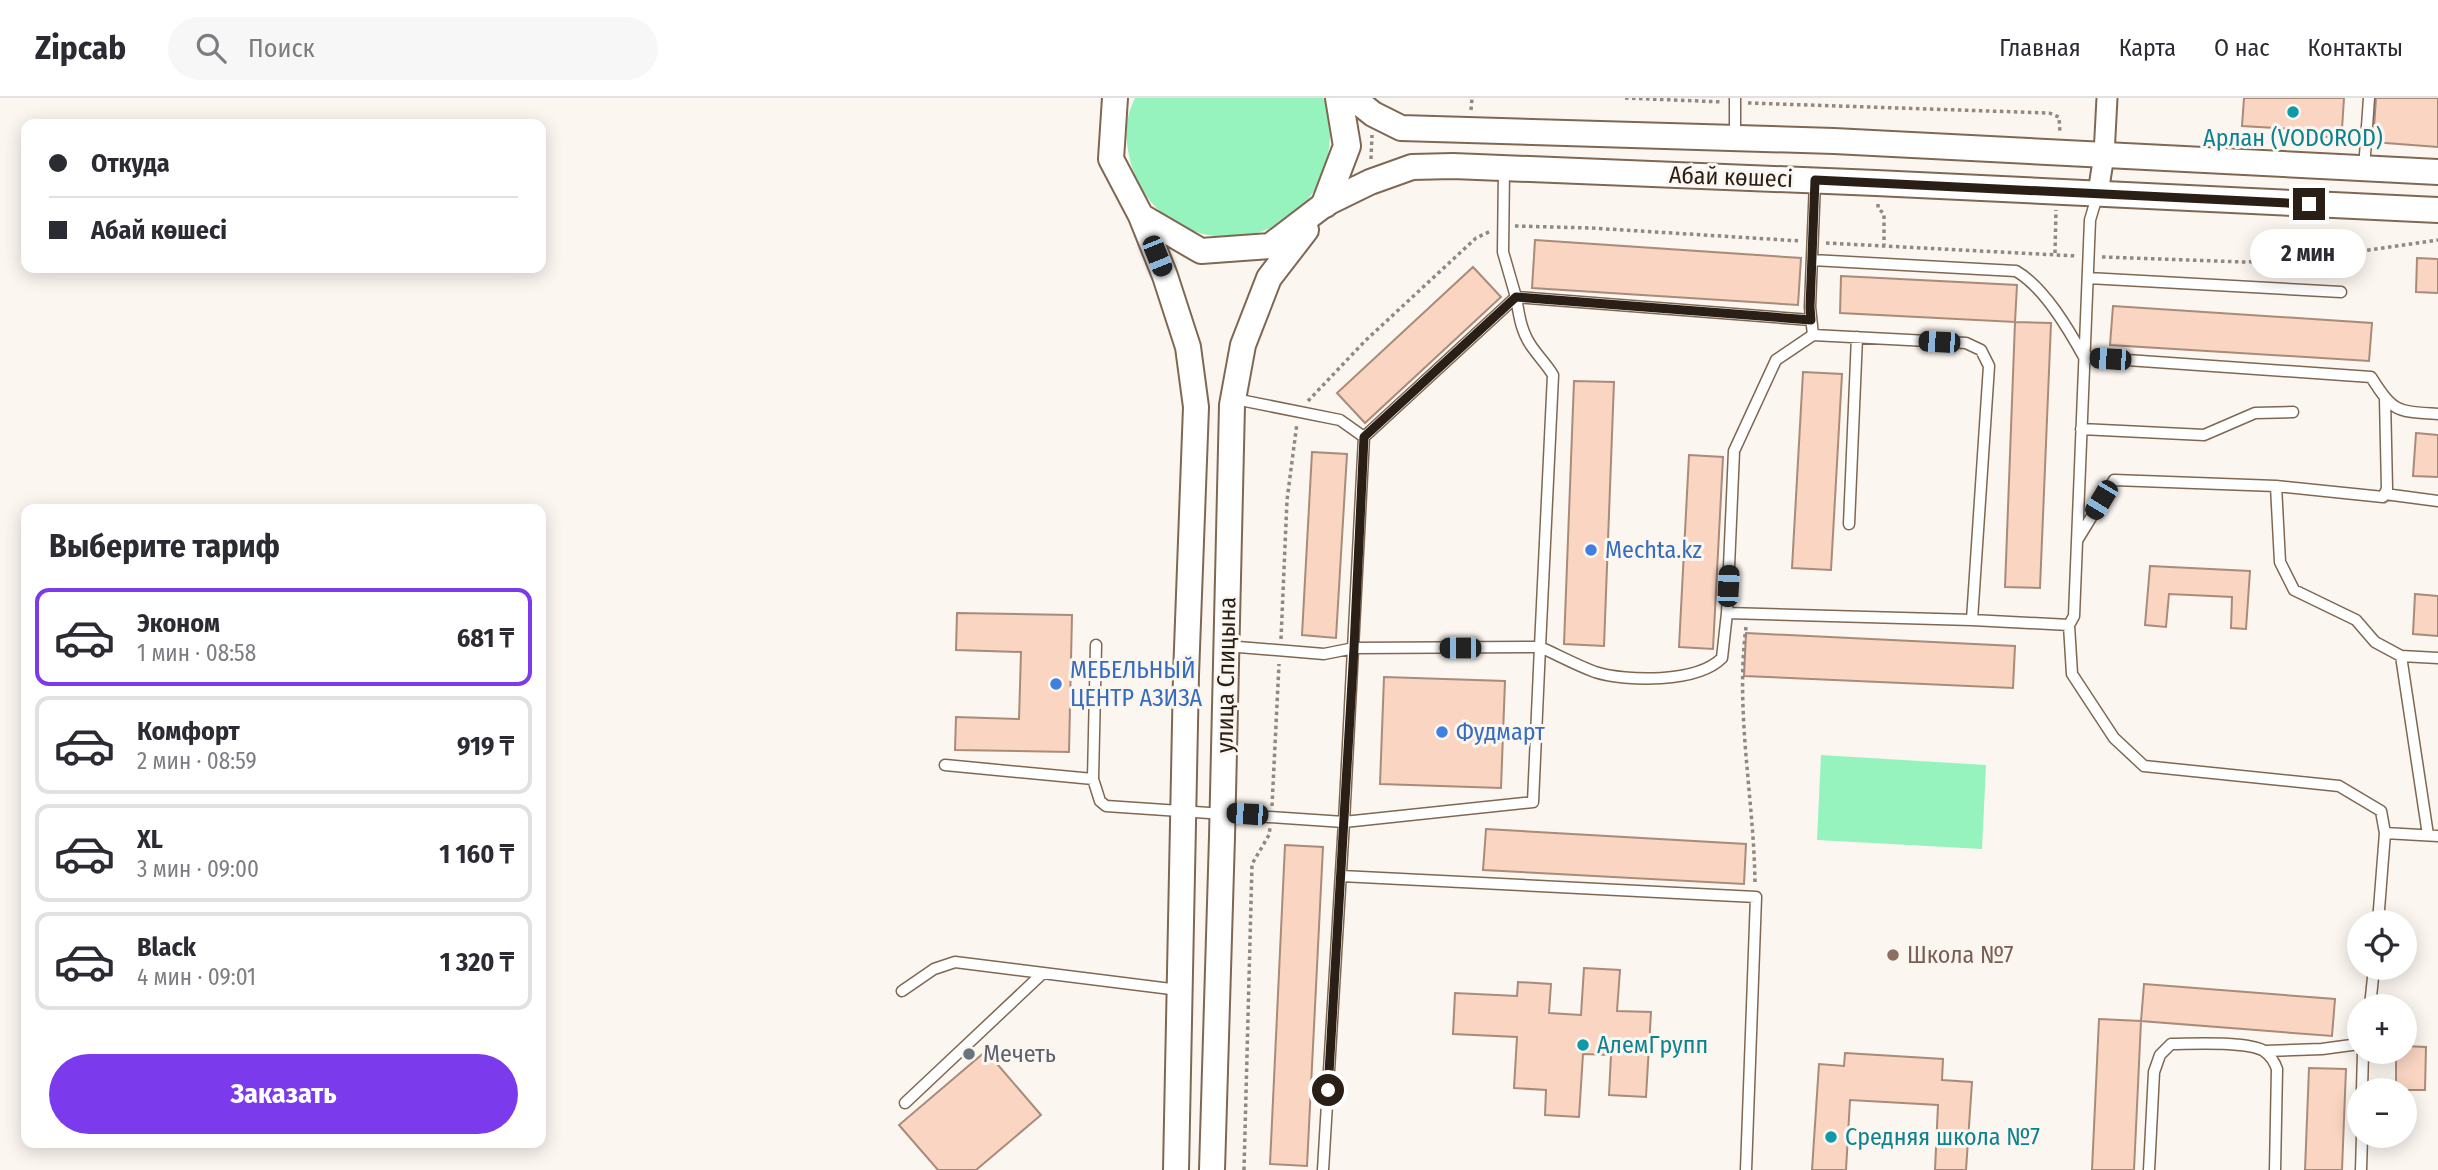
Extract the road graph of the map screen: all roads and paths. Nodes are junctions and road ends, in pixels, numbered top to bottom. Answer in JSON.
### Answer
{"nodes":[{"id":1,"x":1115,"y":98,"type":"edge"},
{"id":2,"x":1339,"y":98,"type":"edge"},
{"id":3,"x":1353,"y":98,"type":"edge"},
{"id":4,"x":1625,"y":98,"type":"edge"},
{"id":5,"x":2107,"y":98,"type":"edge"},
{"id":6,"x":2369,"y":98,"type":"edge"},
{"id":7,"x":1735,"y":101,"type":"edge"},
{"id":8,"x":1373,"y":114,"type":"junction"},
{"id":9,"x":1735,"y":139,"type":"junction"},
{"id":10,"x":2058,"y":152,"type":"junction"},
{"id":11,"x":2104,"y":155,"type":"junction"},
{"id":12,"x":1504,"y":168,"type":"junction"},
{"id":13,"x":2364,"y":170,"type":"junction"},
{"id":14,"x":2438,"y":172,"type":"edge"},
{"id":15,"x":1815,"y":180,"type":"junction"},
{"id":16,"x":1370,"y":182,"type":"junction"},
{"id":17,"x":1876,"y":183,"type":"junction"},
{"id":18,"x":2057,"y":191,"type":"junction"},
{"id":19,"x":2098,"y":193,"type":"junction"},
{"id":20,"x":1325,"y":204,"type":"junction"},
{"id":21,"x":2438,"y":210,"type":"edge"},
{"id":22,"x":1141,"y":216,"type":"junction"},
{"id":23,"x":1503,"y":226,"type":"junction"},
{"id":24,"x":2438,"y":240,"type":"edge"},
{"id":25,"x":1813,"y":242,"type":"junction"},
{"id":26,"x":1884,"y":245,"type":"junction"},
{"id":27,"x":2055,"y":253,"type":"junction"},
{"id":28,"x":2089,"y":257,"type":"junction"},
{"id":29,"x":1812,"y":260,"type":"junction"},
{"id":30,"x":2088,"y":278,"type":"junction"},
{"id":31,"x":2341,"y":292,"type":"dead end"},
{"id":32,"x":1516,"y":297,"type":"junction"},
{"id":33,"x":1811,"y":320,"type":"junction"},
{"id":34,"x":1813,"y":335,"type":"junction"},
{"id":35,"x":1857,"y":337,"type":"junction"},
{"id":36,"x":2084,"y":358,"type":"junction"},
{"id":37,"x":2385,"y":398,"type":"junction"},
{"id":38,"x":1233,"y":399,"type":"junction"},
{"id":39,"x":1299,"y":411,"type":"junction"},
{"id":40,"x":2293,"y":412,"type":"dead end"},
{"id":41,"x":2438,"y":414,"type":"edge"},
{"id":42,"x":2081,"y":429,"type":"junction"},
{"id":43,"x":1364,"y":437,"type":"junction"},
{"id":44,"x":2276,"y":486,"type":"junction"},
{"id":45,"x":2385,"y":494,"type":"junction"},
{"id":46,"x":2438,"y":500,"type":"edge"},
{"id":47,"x":1849,"y":524,"type":"dead end"},
{"id":48,"x":2077,"y":541,"type":"junction"},
{"id":49,"x":1727,"y":614,"type":"junction"},
{"id":50,"x":1747,"y":614,"type":"junction"},
{"id":51,"x":1972,"y":620,"type":"junction"},
{"id":52,"x":2069,"y":625,"type":"junction"},
{"id":53,"x":1097,"y":645,"type":"dead end"},
{"id":54,"x":1226,"y":646,"type":"junction"},
{"id":55,"x":1539,"y":647,"type":"junction"},
{"id":56,"x":1354,"y":648,"type":"junction"},
{"id":57,"x":1280,"y":650,"type":"junction"},
{"id":58,"x":2401,"y":656,"type":"junction"},
{"id":59,"x":2438,"y":658,"type":"edge"},
{"id":60,"x":945,"y":765,"type":"dead end"},
{"id":61,"x":1093,"y":779,"type":"junction"},
{"id":62,"x":1183,"y":811,"type":"junction"},
{"id":63,"x":1223,"y":812,"type":"junction"},
{"id":64,"x":1272,"y":816,"type":"junction"},
{"id":65,"x":1344,"y":822,"type":"junction"},
{"id":66,"x":2385,"y":833,"type":"junction"},
{"id":67,"x":2433,"y":836,"type":"edge"},
{"id":68,"x":1341,"y":876,"type":"junction"},
{"id":69,"x":1756,"y":897,"type":"junction"},
{"id":70,"x":2379,"y":910,"type":"edge"},
{"id":71,"x":1043,"y":973,"type":"junction"},
{"id":72,"x":1180,"y":990,"type":"junction"},
{"id":73,"x":902,"y":991,"type":"dead end"},
{"id":74,"x":2347,"y":1046,"type":"edge"},
{"id":75,"x":2265,"y":1051,"type":"junction"},
{"id":76,"x":905,"y":1103,"type":"dead end"},
{"id":77,"x":2362,"y":1148,"type":"edge"},
{"id":78,"x":1176,"y":1170,"type":"edge"},
{"id":79,"x":1212,"y":1170,"type":"edge"},
{"id":80,"x":1244,"y":1170,"type":"edge"},
{"id":81,"x":1323,"y":1170,"type":"edge"},
{"id":82,"x":1746,"y":1170,"type":"edge"},
{"id":83,"x":2149,"y":1170,"type":"edge"},
{"id":84,"x":2275,"y":1170,"type":"edge"},
{"id":85,"x":2361,"y":1170,"type":"edge"}],
"edges":[{"from":1,"to":22,"type":"street","name":"улица Спицына"},
{"from":2,"to":20,"type":"main road"},
{"from":3,"to":8,"type":"street","name":"Абай көшесі"},
{"from":4,"to":7,"type":"path"},
{"from":5,"to":11,"type":"street"},
{"from":6,"to":13,"type":"lane"},
{"from":7,"to":9,"type":"lane"},
{"from":7,"to":10,"type":"path"},
{"from":8,"to":9,"type":"street","name":"Абай көшесі"},
{"from":8,"to":16,"type":"path"},
{"from":9,"to":10,"type":"street","name":"Абай көшесі"},
{"from":10,"to":11,"type":"street","name":"Абай көшесі"},
{"from":11,"to":13,"type":"street","name":"Абай көшесі"},
{"from":11,"to":19,"type":"street"},
{"from":12,"to":15,"type":"street","name":"Абай көшесі"},
{"from":12,"to":16,"type":"street","name":"Абай көшесі"},
{"from":12,"to":23,"type":"lane"},
{"from":13,"to":14,"type":"street","name":"Абай көшесі"},
{"from":15,"to":17,"type":"street","name":"Абай көшесі"},
{"from":15,"to":25,"type":"lane"},
{"from":16,"to":20,"type":"street","name":"Абай көшесі"},
{"from":17,"to":18,"type":"street","name":"Абай көшесі"},
{"from":17,"to":26,"type":"path"},
{"from":18,"to":19,"type":"street","name":"Абай көшесі"},
{"from":18,"to":27,"type":"path"},
{"from":19,"to":21,"type":"street","name":"Абай көшесі"},
{"from":19,"to":28,"type":"lane"},
{"from":20,"to":22,"type":"street","name":"Абай көшесі"},
{"from":20,"to":38,"type":"street","name":"улица Спицына"},
{"from":22,"to":62,"type":"street","name":"улица Спицына"},
{"from":23,"to":25,"type":"path"},
{"from":23,"to":32,"type":"lane"},
{"from":23,"to":39,"type":"path"},
{"from":24,"to":28,"type":"path"},
{"from":25,"to":26,"type":"path"},
{"from":25,"to":29,"type":"lane"},
{"from":26,"to":27,"type":"path"},
{"from":27,"to":28,"type":"path"},
{"from":28,"to":30,"type":"lane"},
{"from":29,"to":33,"type":"lane"},
{"from":29,"to":36,"type":"lane"},
{"from":30,"to":31,"type":"lane"},
{"from":30,"to":36,"type":"lane"},
{"from":32,"to":33,"type":"lane"},
{"from":32,"to":43,"type":"lane"},
{"from":32,"to":55,"type":"lane"},
{"from":33,"to":34,"type":"lane"},
{"from":34,"to":35,"type":"lane"},
{"from":34,"to":49,"type":"lane"},
{"from":35,"to":47,"type":"lane"},
{"from":35,"to":51,"type":"lane"},
{"from":36,"to":37,"type":"lane"},
{"from":36,"to":42,"type":"lane"},
{"from":37,"to":41,"type":"lane"},
{"from":37,"to":45,"type":"lane"},
{"from":38,"to":39,"type":"lane"},
{"from":38,"to":54,"type":"street","name":"улица Спицына"},
{"from":39,"to":43,"type":"lane"},
{"from":39,"to":57,"type":"path"},
{"from":40,"to":42,"type":"lane"},
{"from":42,"to":48,"type":"lane"},
{"from":43,"to":56,"type":"lane"},
{"from":44,"to":45,"type":"lane"},
{"from":44,"to":48,"type":"lane"},
{"from":44,"to":58,"type":"lane"},
{"from":45,"to":46,"type":"lane"},
{"from":48,"to":52,"type":"lane"},
{"from":49,"to":50,"type":"lane"},
{"from":49,"to":55,"type":"lane"},
{"from":50,"to":51,"type":"lane"},
{"from":50,"to":69,"type":"path"},
{"from":51,"to":52,"type":"lane"},
{"from":52,"to":66,"type":"lane"},
{"from":53,"to":61,"type":"lane"},
{"from":54,"to":57,"type":"lane"},
{"from":54,"to":63,"type":"street","name":"улица Спицына"},
{"from":55,"to":56,"type":"lane"},
{"from":55,"to":65,"type":"lane"},
{"from":56,"to":57,"type":"lane"},
{"from":56,"to":65,"type":"lane"},
{"from":57,"to":64,"type":"path"},
{"from":58,"to":59,"type":"lane"},
{"from":58,"to":67,"type":"lane"},
{"from":60,"to":61,"type":"lane"},
{"from":61,"to":62,"type":"lane"},
{"from":62,"to":63,"type":"lane"},
{"from":62,"to":72,"type":"street","name":"улица Спицына"},
{"from":63,"to":64,"type":"lane"},
{"from":63,"to":79,"type":"street","name":"улица Спицына"},
{"from":64,"to":65,"type":"lane"},
{"from":64,"to":80,"type":"path"},
{"from":65,"to":68,"type":"lane"},
{"from":66,"to":67,"type":"lane"},
{"from":66,"to":70,"type":"lane"},
{"from":68,"to":69,"type":"lane"},
{"from":68,"to":81,"type":"lane"},
{"from":69,"to":82,"type":"lane"},
{"from":71,"to":72,"type":"lane"},
{"from":71,"to":73,"type":"lane"},
{"from":71,"to":76,"type":"lane"},
{"from":72,"to":78,"type":"street","name":"улица Спицына"},
{"from":74,"to":75,"type":"lane"},
{"from":75,"to":83,"type":"lane"},
{"from":75,"to":84,"type":"lane"},
{"from":77,"to":85,"type":"lane"}]}
